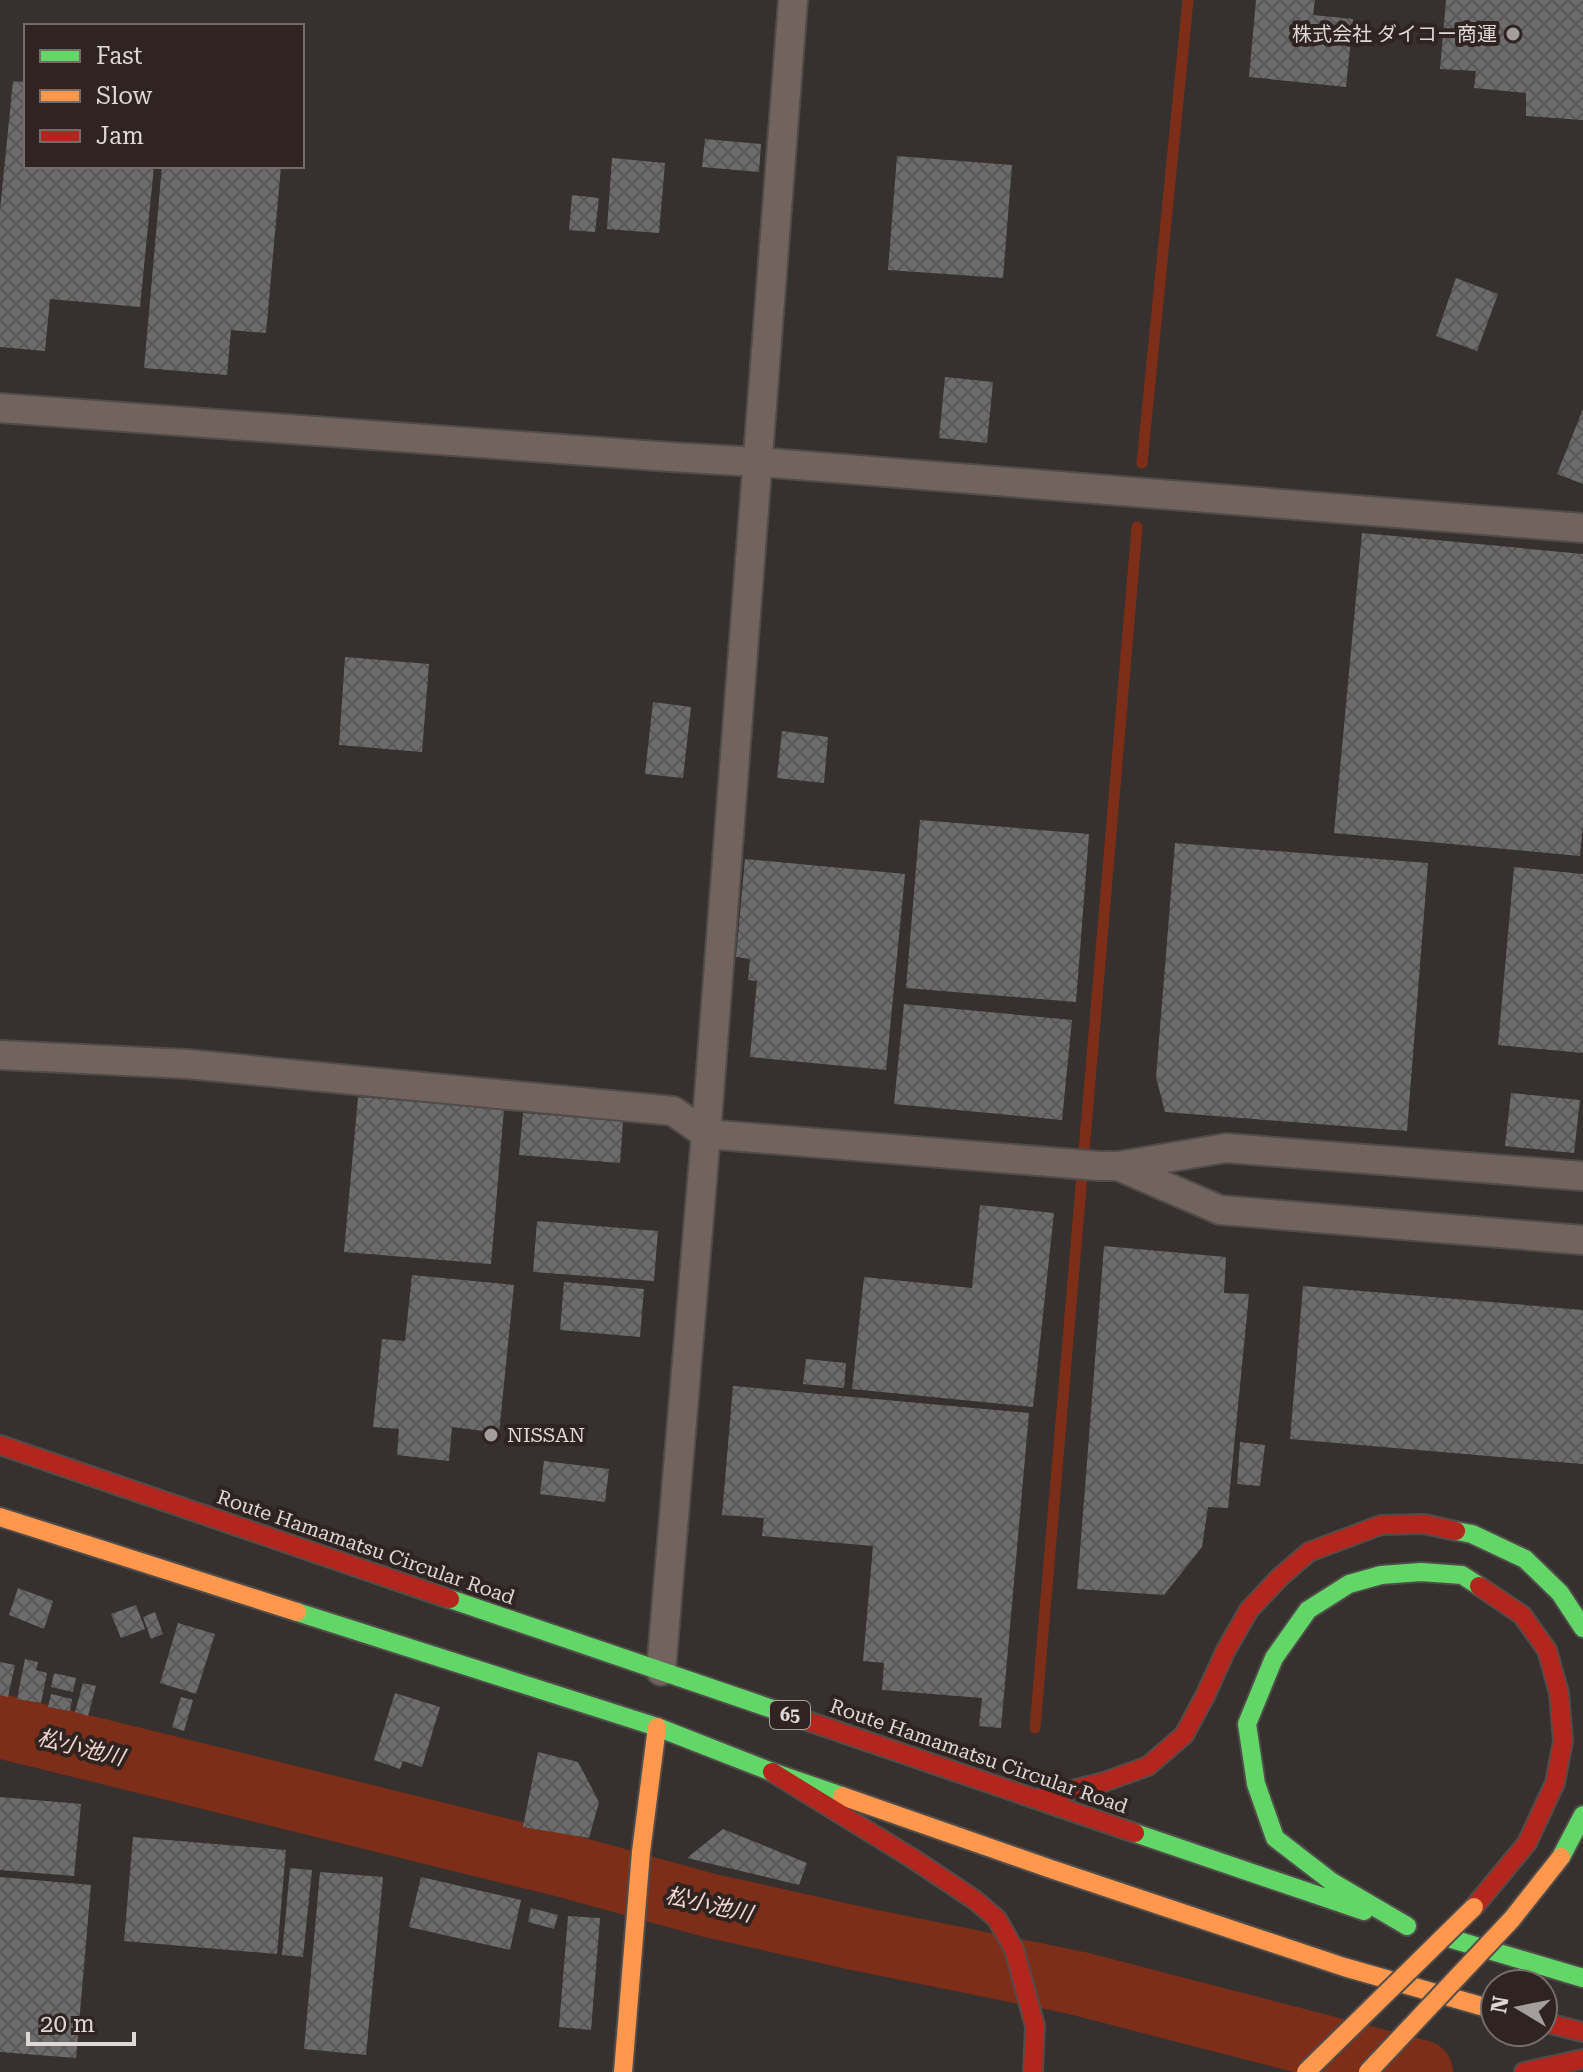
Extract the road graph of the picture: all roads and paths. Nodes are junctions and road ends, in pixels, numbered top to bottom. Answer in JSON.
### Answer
{"nodes":[{"id":1,"x":793,"y":0,"type":"edge"},
{"id":2,"x":0,"y":408,"type":"edge"},
{"id":3,"x":758,"y":462,"type":"junction"},
{"id":4,"x":1583,"y":528,"type":"edge"},
{"id":5,"x":0,"y":1055,"type":"edge"},
{"id":6,"x":706,"y":1134,"type":"junction"},
{"id":7,"x":1109,"y":1166,"type":"junction"},
{"id":8,"x":1583,"y":1176,"type":"edge"},
{"id":9,"x":1583,"y":1240,"type":"edge"},
{"id":10,"x":0,"y":1445,"type":"edge"},
{"id":11,"x":0,"y":1517,"type":"edge"},
{"id":12,"x":1583,"y":1628,"type":"edge"},
{"id":13,"x":661,"y":1671,"type":"junction"},
{"id":14,"x":657,"y":1727,"type":"junction"},
{"id":15,"x":772,"y":1772,"type":"junction"},
{"id":16,"x":1036,"y":1799,"type":"junction"},
{"id":17,"x":1583,"y":1815,"type":"edge"},
{"id":18,"x":1407,"y":1926,"type":"junction"},
{"id":19,"x":1583,"y":1978,"type":"edge"},
{"id":20,"x":1479,"y":2005,"type":"edge"},
{"id":21,"x":1559,"y":2026,"type":"edge"},
{"id":22,"x":1583,"y":2032,"type":"edge"},
{"id":23,"x":1576,"y":2060,"type":"edge"},
{"id":24,"x":623,"y":2072,"type":"edge"},
{"id":25,"x":1033,"y":2072,"type":"edge"},
{"id":26,"x":1306,"y":2072,"type":"edge"},
{"id":27,"x":1368,"y":2072,"type":"edge"},
{"id":28,"x":1524,"y":2072,"type":"edge"}],
"edges":[{"from":1,"to":3,"type":"street"},
{"from":2,"to":3,"type":"street"},
{"from":3,"to":4,"type":"street"},
{"from":3,"to":6,"type":"street"},
{"from":5,"to":6,"type":"street"},
{"from":6,"to":7,"type":"street"},
{"from":6,"to":13,"type":"street"},
{"from":7,"to":8,"type":"street"},
{"from":7,"to":9,"type":"street"},
{"from":10,"to":13,"type":"main road","name":"Route Hamamatsu Circular Road","number":"65"},
{"from":11,"to":14,"type":"main road"},
{"from":12,"to":16,"type":"main road"},
{"from":13,"to":16,"type":"main road","name":"Route Hamamatsu Circular Road","number":"65"},
{"from":14,"to":15,"type":"main road"},
{"from":14,"to":24,"type":"main road"},
{"from":15,"to":20,"type":"main road"},
{"from":15,"to":25,"type":"main road"},
{"from":16,"to":18,"type":"main road","name":"Route Hamamatsu Circular Road","number":"65"},
{"from":17,"to":27,"type":"main road","bridge":true},
{"from":18,"to":19,"type":"main road","name":"Route Hamamatsu Circular Road","number":"65"},
{"from":18,"to":26,"type":"main road","bridge":true},
{"from":21,"to":22,"type":"main road"},
{"from":23,"to":28,"type":"main road"}]}
